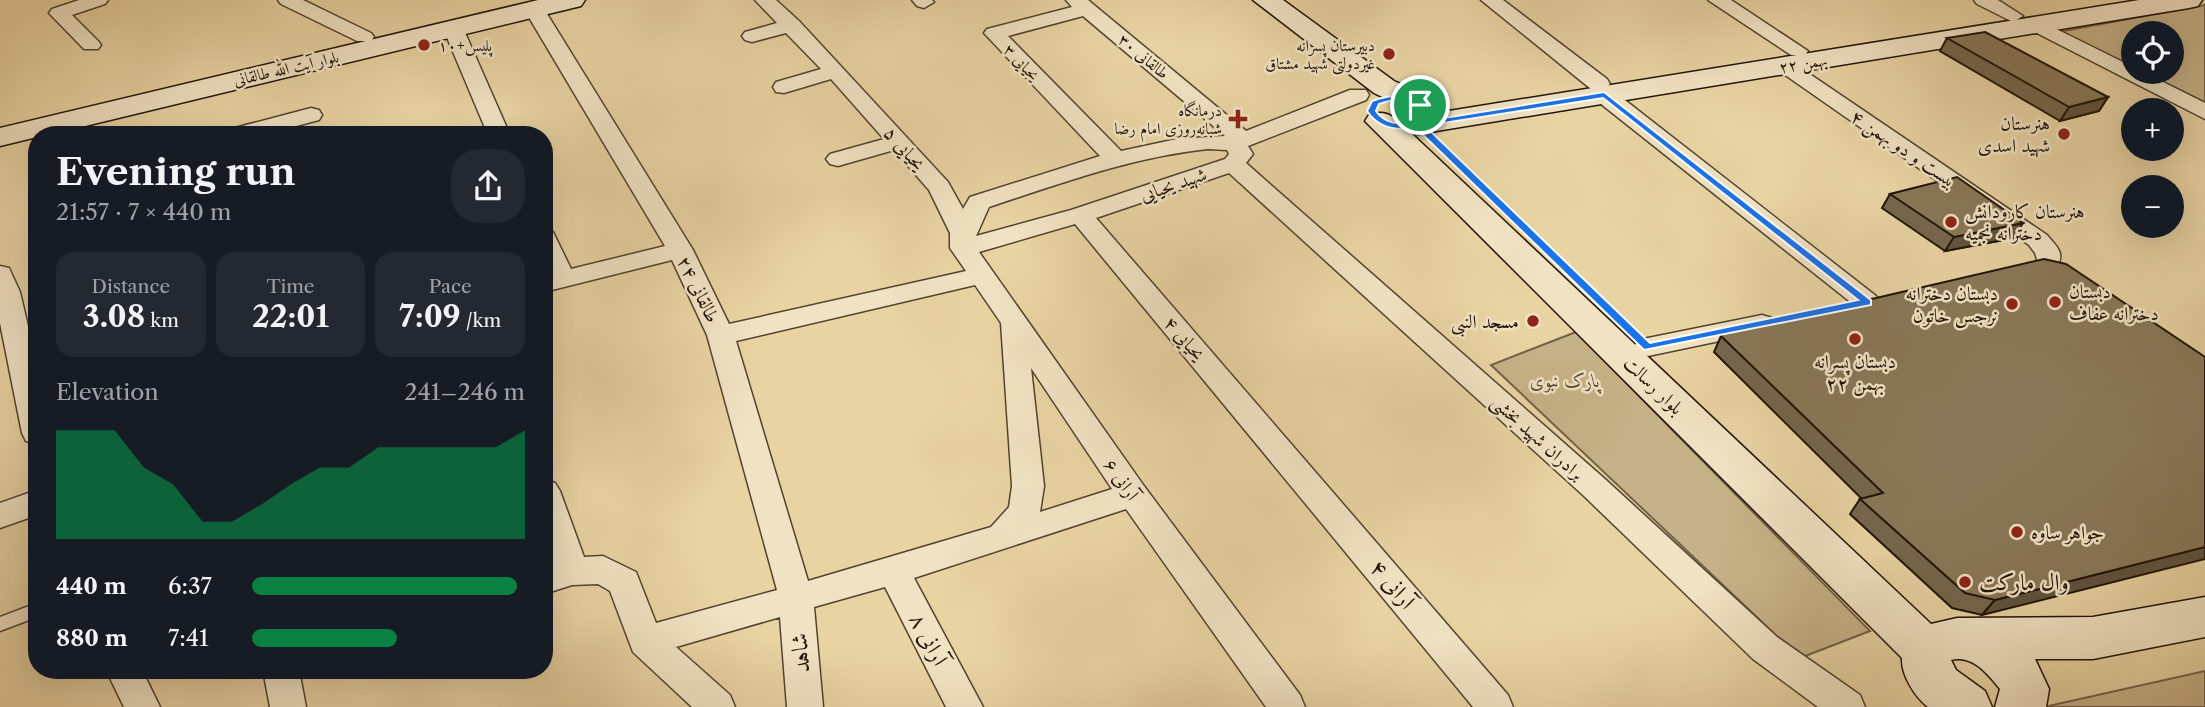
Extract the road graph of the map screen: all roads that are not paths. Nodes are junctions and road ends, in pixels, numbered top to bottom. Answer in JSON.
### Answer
{"nodes":[{"id":1,"x":98,"y":0,"type":"edge"},
{"id":2,"x":288,"y":0,"type":"edge"},
{"id":3,"x":572,"y":0,"type":"edge"},
{"id":4,"x":765,"y":0,"type":"edge"},
{"id":5,"x":1238,"y":0,"type":"edge"},
{"id":6,"x":1266,"y":0,"type":"edge"},
{"id":7,"x":1491,"y":0,"type":"edge"},
{"id":8,"x":1718,"y":0,"type":"edge"},
{"id":9,"x":1984,"y":0,"type":"edge"},
{"id":10,"x":2108,"y":0,"type":"edge"},
{"id":11,"x":2189,"y":0,"type":"edge"},
{"id":12,"x":528,"y":4,"type":"edge"},
{"id":13,"x":1081,"y":4,"type":"edge"},
{"id":14,"x":2024,"y":20,"type":"junction"},
{"id":15,"x":793,"y":25,"type":"junction"},
{"id":16,"x":453,"y":29,"type":"junction"},
{"id":17,"x":752,"y":36,"type":"dead end"},
{"id":18,"x":367,"y":42,"type":"junction"},
{"id":19,"x":91,"y":45,"type":"dead end"},
{"id":20,"x":1791,"y":58,"type":"junction"},
{"id":21,"x":835,"y":71,"type":"junction"},
{"id":22,"x":784,"y":87,"type":"dead end"},
{"id":23,"x":1602,"y":89,"type":"junction"},
{"id":24,"x":1394,"y":110,"type":"junction"},
{"id":25,"x":2205,"y":112,"type":"edge"},
{"id":26,"x":311,"y":115,"type":"dead end"},
{"id":27,"x":0,"y":121,"type":"edge"},
{"id":28,"x":79,"y":126,"type":"edge"},
{"id":29,"x":269,"y":126,"type":"edge"},
{"id":30,"x":495,"y":126,"type":"edge"},
{"id":31,"x":28,"y":133,"type":"edge"},
{"id":32,"x":0,"y":137,"type":"edge"},
{"id":33,"x":900,"y":141,"type":"junction"},
{"id":34,"x":1237,"y":149,"type":"junction"},
{"id":35,"x":838,"y":159,"type":"dead end"},
{"id":36,"x":1117,"y":160,"type":"junction"},
{"id":37,"x":940,"y":187,"type":"junction"},
{"id":38,"x":979,"y":202,"type":"junction"},
{"id":39,"x":1080,"y":215,"type":"junction"},
{"id":40,"x":963,"y":240,"type":"junction"},
{"id":41,"x":680,"y":250,"type":"junction"},
{"id":42,"x":2047,"y":267,"type":"edge"},
{"id":43,"x":979,"y":276,"type":"junction"},
{"id":44,"x":553,"y":282,"type":"edge"},
{"id":45,"x":2,"y":287,"type":"edge"},
{"id":46,"x":1840,"y":308,"type":"edge"},
{"id":47,"x":1785,"y":319,"type":"edge"},
{"id":48,"x":1013,"y":324,"type":"junction"},
{"id":49,"x":721,"y":335,"type":"junction"},
{"id":50,"x":1648,"y":347,"type":"junction"},
{"id":51,"x":28,"y":395,"type":"edge"},
{"id":52,"x":1290,"y":461,"type":"joint"},
{"id":53,"x":1133,"y":495,"type":"junction"},
{"id":54,"x":28,"y":505,"type":"edge"},
{"id":55,"x":0,"y":516,"type":"edge"},
{"id":56,"x":1003,"y":535,"type":"junction"},
{"id":57,"x":553,"y":545,"type":"edge"},
{"id":58,"x":894,"y":571,"type":"junction"},
{"id":59,"x":558,"y":575,"type":"edge"},
{"id":60,"x":796,"y":598,"type":"junction"},
{"id":61,"x":28,"y":613,"type":"edge"},
{"id":62,"x":2205,"y":617,"type":"edge"},
{"id":63,"x":0,"y":624,"type":"edge"},
{"id":64,"x":1939,"y":636,"type":"junction"},
{"id":65,"x":2093,"y":638,"type":"junction"},
{"id":66,"x":645,"y":641,"type":"junction"},
{"id":67,"x":128,"y":679,"type":"edge"},
{"id":68,"x":283,"y":679,"type":"edge"},
{"id":69,"x":2023,"y":699,"type":"edge"},
{"id":70,"x":142,"y":707,"type":"edge"},
{"id":71,"x":288,"y":707,"type":"edge"},
{"id":72,"x":717,"y":707,"type":"edge"},
{"id":73,"x":805,"y":707,"type":"edge"},
{"id":74,"x":965,"y":707,"type":"edge"},
{"id":75,"x":1287,"y":707,"type":"edge"},
{"id":76,"x":1495,"y":707,"type":"edge"},
{"id":77,"x":1847,"y":707,"type":"edge"},
{"id":78,"x":1967,"y":707,"type":"edge"}],
"edges":[{"from":1,"to":19,"type":"street"},
{"from":2,"to":18,"type":"street"},
{"from":3,"to":12,"type":"main road","name":"بلوار آیت الله طالقانی"},
{"from":4,"to":15,"type":"street","name":"یحیایی ۵"},
{"from":5,"to":24,"type":"main road","name":"بلوار رسالت"},
{"from":6,"to":24,"type":"main road","name":"بلوار رسالت"},
{"from":7,"to":23,"type":"street"},
{"from":8,"to":20,"type":"street","name":"بیست و دو بهمن ۴"},
{"from":9,"to":14,"type":"street"},
{"from":10,"to":14,"type":"main road","name":"۲۲ بهمن"},
{"from":11,"to":14,"type":"main road","name":"۲۲ بهمن"},
{"from":12,"to":16,"type":"main road","name":"بلوار آیت الله طالقانی"},
{"from":12,"to":18,"type":"main road","name":"بلوار آیت الله طالقانی"},
{"from":12,"to":41,"type":"street","name":"طالقانی ۲۴"},
{"from":13,"to":34,"type":"street","name":"طالقانی ۳۰"},
{"from":13,"to":36,"type":"street","name":"یحیایی ۳"},
{"from":14,"to":20,"type":"main road","name":"۲۲ بهمن"},
{"from":14,"to":25,"type":"street"},
{"from":15,"to":17,"type":"street"},
{"from":15,"to":21,"type":"street","name":"یحیایی ۵"},
{"from":16,"to":18,"type":"main road","name":"بلوار آیت الله طالقانی"},
{"from":16,"to":30,"type":"street"},
{"from":18,"to":27,"type":"main road","name":"بلوار آیت الله طالقانی"},
{"from":18,"to":28,"type":"main road","name":"بلوار آیت الله طالقانی"},
{"from":20,"to":23,"type":"main road","name":"۲۲ بهمن"},
{"from":20,"to":42,"type":"street","name":"بیست و دو بهمن ۴"},
{"from":21,"to":22,"type":"street"},
{"from":21,"to":33,"type":"street","name":"یحیایی ۵"},
{"from":23,"to":24,"type":"main road","name":"۲۲ بهمن"},
{"from":23,"to":46,"type":"street"},
{"from":24,"to":34,"type":"street","name":"شهید یحیایی"},
{"from":24,"to":50,"type":"main road","name":"بلوار رسالت"},
{"from":24,"to":64,"type":"main road","name":"بلوار رسالت"},
{"from":26,"to":29,"type":"street"},
{"from":31,"to":32,"type":"main road","name":"بلوار آیت الله طالقانی"},
{"from":33,"to":35,"type":"street"},
{"from":33,"to":37,"type":"street","name":"یحیایی ۵"},
{"from":34,"to":36,"type":"street"},
{"from":34,"to":39,"type":"street","name":"شهید یحیایی"},
{"from":34,"to":77,"type":"street","name":"برادران شهید بخشی"},
{"from":36,"to":38,"type":"street"},
{"from":37,"to":38,"type":"street"},
{"from":37,"to":40,"type":"street","name":"یحیایی ۵"},
{"from":38,"to":40,"type":"street"},
{"from":39,"to":40,"type":"street","name":"شهید یحیایی"},
{"from":39,"to":52,"type":"street","name":"یحیایی ۴"},
{"from":40,"to":43,"type":"street","name":"آرانی ۶"},
{"from":41,"to":44,"type":"street"},
{"from":41,"to":49,"type":"street","name":"طالقانی ۲۴"},
{"from":43,"to":48,"type":"street","name":"آرانی ۶"},
{"from":43,"to":49,"type":"street"},
{"from":45,"to":51,"type":"street"},
{"from":47,"to":50,"type":"street"},
{"from":48,"to":53,"type":"street","name":"آرانی ۶"},
{"from":48,"to":56,"type":"street"},
{"from":49,"to":60,"type":"street","name":"طالقانی ۲۴"},
{"from":50,"to":64,"type":"main road","name":"بلوار رسالت"},
{"from":52,"to":76,"type":"street","name":"آرانی ۴"},
{"from":53,"to":56,"type":"street"},
{"from":53,"to":75,"type":"street","name":"آرانی ۶"},
{"from":54,"to":55,"type":"street"},
{"from":56,"to":58,"type":"street"},
{"from":57,"to":59,"type":"street"},
{"from":58,"to":60,"type":"street"},
{"from":58,"to":74,"type":"street","name":"آرانی ۸"},
{"from":59,"to":66,"type":"street"},
{"from":60,"to":66,"type":"street"},
{"from":60,"to":73,"type":"street","name":"شاهد"},
{"from":61,"to":63,"type":"lane"},
{"from":62,"to":65,"type":"main road"},
{"from":64,"to":65,"type":"main road"},
{"from":64,"to":69,"type":"main road"},
{"from":64,"to":78,"type":"main road"},
{"from":65,"to":69,"type":"main road"},
{"from":66,"to":72,"type":"street"},
{"from":67,"to":70,"type":"street"},
{"from":68,"to":71,"type":"street"}]}
